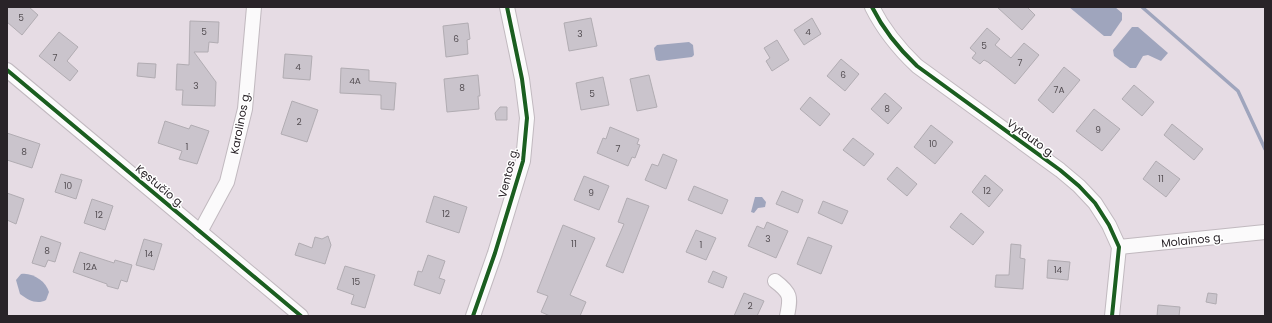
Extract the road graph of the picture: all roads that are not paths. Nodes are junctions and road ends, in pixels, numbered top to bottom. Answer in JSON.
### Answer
{"nodes":[{"id":1,"x":254,"y":7,"type":"edge"},
{"id":2,"x":507,"y":7,"type":"edge"},
{"id":3,"x":872,"y":7,"type":"edge"},
{"id":4,"x":7,"y":70,"type":"edge"},
{"id":5,"x":200,"y":232,"type":"junction"},
{"id":6,"x":1265,"y":232,"type":"edge"},
{"id":7,"x":1119,"y":247,"type":"junction"},
{"id":8,"x":775,"y":282,"type":"dead end"},
{"id":9,"x":301,"y":316,"type":"edge"},
{"id":10,"x":474,"y":316,"type":"edge"},
{"id":11,"x":787,"y":316,"type":"edge"},
{"id":12,"x":1112,"y":316,"type":"edge"}],
"edges":[{"from":1,"to":5,"type":"street","name":"Karolinos g."},
{"from":2,"to":10,"type":"street","name":"Ventos g."},
{"from":3,"to":7,"type":"street","name":"Vytauto g."},
{"from":4,"to":5,"type":"street","name":"Kęstučio g."},
{"from":5,"to":9,"type":"street","name":"Kęstučio g."},
{"from":6,"to":7,"type":"street","name":"Molainos g."},
{"from":7,"to":12,"type":"street"},
{"from":8,"to":11,"type":"street"}]}
